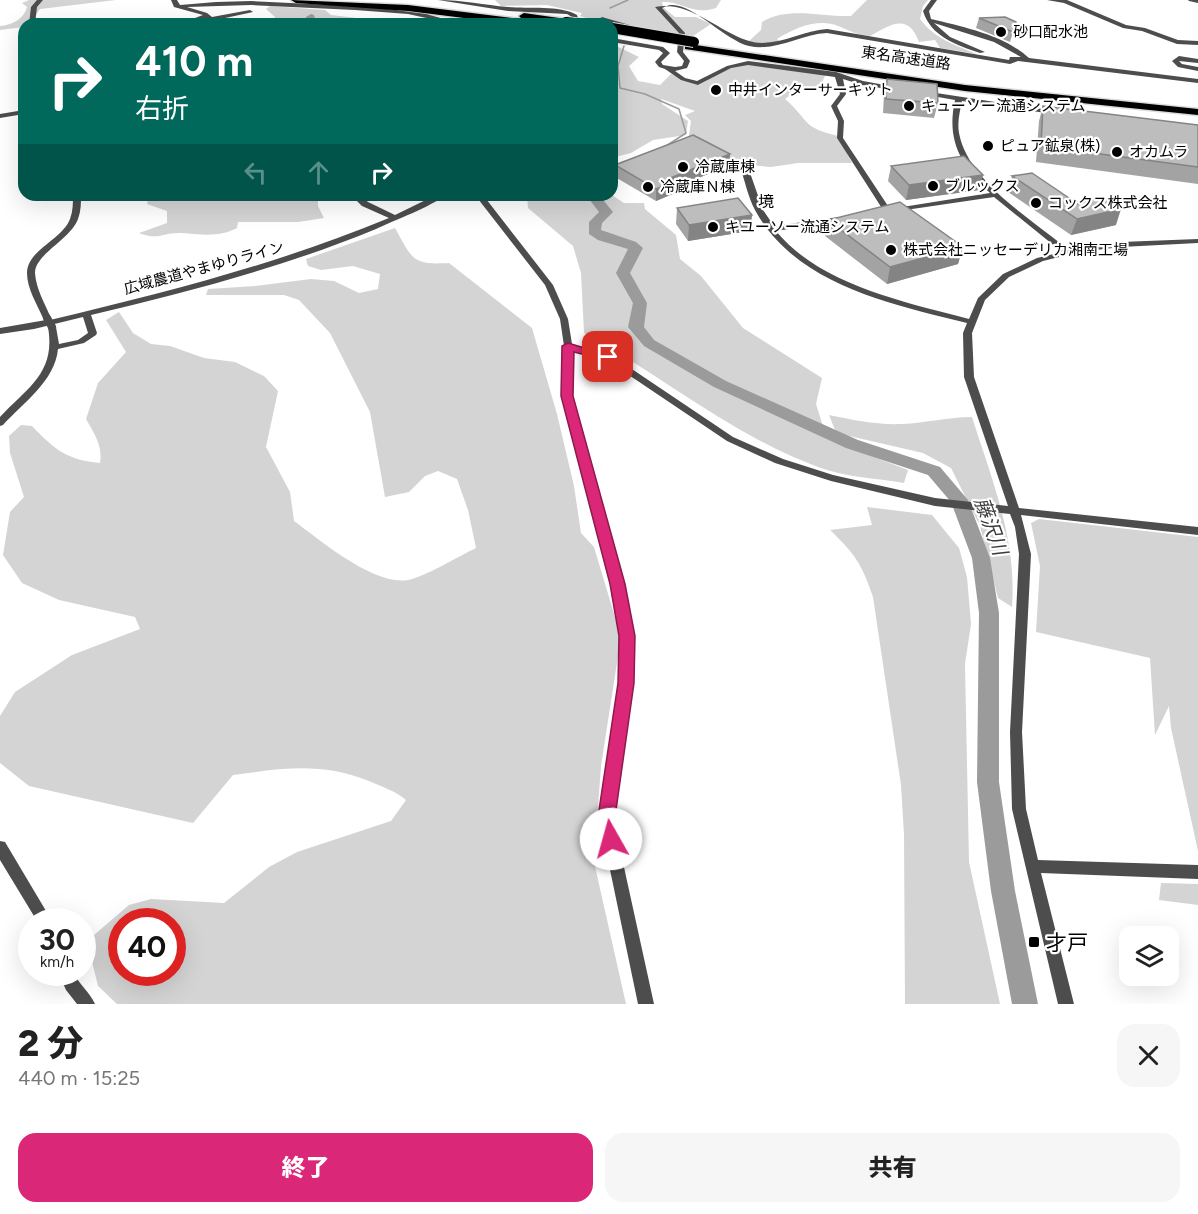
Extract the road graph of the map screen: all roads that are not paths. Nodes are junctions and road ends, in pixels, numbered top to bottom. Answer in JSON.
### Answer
{"nodes":[{"id":1,"x":296,"y":0,"type":"edge"},
{"id":2,"x":376,"y":0,"type":"edge"},
{"id":3,"x":441,"y":0,"type":"edge"},
{"id":4,"x":934,"y":0,"type":"edge"},
{"id":5,"x":1050,"y":0,"type":"edge"},
{"id":6,"x":1191,"y":0,"type":"edge"},
{"id":7,"x":39,"y":1,"type":"edge"},
{"id":8,"x":1066,"y":1,"type":"edge"},
{"id":9,"x":1198,"y":1,"type":"edge"},
{"id":10,"x":180,"y":3,"type":"edge"},
{"id":11,"x":250,"y":12,"type":"dead end"},
{"id":12,"x":210,"y":17,"type":"junction"},
{"id":13,"x":33,"y":18,"type":"edge"},
{"id":14,"x":206,"y":18,"type":"edge"},
{"id":15,"x":436,"y":18,"type":"edge"},
{"id":16,"x":489,"y":18,"type":"edge"},
{"id":17,"x":529,"y":18,"type":"edge"},
{"id":18,"x":573,"y":18,"type":"edge"},
{"id":19,"x":928,"y":20,"type":"junction"},
{"id":20,"x":618,"y":27,"type":"edge"},
{"id":21,"x":618,"y":27,"type":"edge"},
{"id":22,"x":618,"y":29,"type":"edge"},
{"id":23,"x":644,"y":29,"type":"dead end"},
{"id":24,"x":618,"y":39,"type":"edge"},
{"id":25,"x":618,"y":40,"type":"edge"},
{"id":26,"x":624,"y":41,"type":"junction"},
{"id":27,"x":1177,"y":42,"type":"junction"},
{"id":28,"x":1198,"y":43,"type":"edge"},
{"id":29,"x":692,"y":44,"type":"junction"},
{"id":30,"x":1179,"y":58,"type":"junction"},
{"id":31,"x":1017,"y":59,"type":"junction"},
{"id":32,"x":1027,"y":60,"type":"junction"},
{"id":33,"x":1198,"y":61,"type":"edge"},
{"id":34,"x":669,"y":69,"type":"junction"},
{"id":35,"x":1198,"y":69,"type":"edge"},
{"id":36,"x":836,"y":74,"type":"junction"},
{"id":37,"x":1198,"y":81,"type":"edge"},
{"id":38,"x":903,"y":90,"type":"edge"},
{"id":39,"x":914,"y":92,"type":"edge"},
{"id":40,"x":958,"y":98,"type":"junction"},
{"id":41,"x":1198,"y":106,"type":"edge"},
{"id":42,"x":1198,"y":112,"type":"edge"},
{"id":43,"x":18,"y":113,"type":"edge"},
{"id":44,"x":1062,"y":113,"type":"edge"},
{"id":45,"x":0,"y":116,"type":"edge"},
{"id":46,"x":744,"y":167,"type":"dead end"},
{"id":47,"x":996,"y":194,"type":"junction"},
{"id":48,"x":76,"y":201,"type":"edge"},
{"id":49,"x":362,"y":201,"type":"edge"},
{"id":50,"x":430,"y":201,"type":"edge"},
{"id":51,"x":484,"y":201,"type":"edge"},
{"id":52,"x":888,"y":211,"type":"junction"},
{"id":53,"x":876,"y":213,"type":"edge"},
{"id":54,"x":853,"y":217,"type":"edge"},
{"id":55,"x":396,"y":218,"type":"junction"},
{"id":56,"x":771,"y":229,"type":"junction"},
{"id":57,"x":1198,"y":241,"type":"edge"},
{"id":58,"x":1066,"y":251,"type":"junction"},
{"id":59,"x":86,"y":314,"type":"junction"},
{"id":60,"x":968,"y":321,"type":"junction"},
{"id":61,"x":0,"y":331,"type":"edge"},
{"id":62,"x":568,"y":346,"type":"junction"},
{"id":63,"x":56,"y":347,"type":"junction"},
{"id":64,"x":0,"y":423,"type":"edge"},
{"id":65,"x":1013,"y":510,"type":"junction"},
{"id":66,"x":1198,"y":531,"type":"edge"},
{"id":67,"x":0,"y":847,"type":"edge"},
{"id":68,"x":1033,"y":866,"type":"junction"},
{"id":69,"x":1198,"y":872,"type":"edge"},
{"id":70,"x":37,"y":908,"type":"edge"},
{"id":71,"x":73,"y":986,"type":"edge"},
{"id":72,"x":87,"y":1004,"type":"edge"},
{"id":73,"x":646,"y":1004,"type":"edge"},
{"id":74,"x":1066,"y":1004,"type":"edge"}],
"edges":[{"from":1,"to":16,"type":"highway"},
{"from":2,"to":17,"type":"highway"},
{"from":3,"to":18,"type":"street"},
{"from":4,"to":19,"type":"street"},
{"from":5,"to":8,"type":"street"},
{"from":6,"to":9,"type":"street"},
{"from":7,"to":13,"type":"street"},
{"from":8,"to":27,"type":"street"},
{"from":10,"to":12,"type":"street"},
{"from":10,"to":15,"type":"street"},
{"from":11,"to":12,"type":"street"},
{"from":12,"to":14,"type":"street"},
{"from":19,"to":31,"type":"street"},
{"from":19,"to":32,"type":"street"},
{"from":20,"to":23,"type":"street"},
{"from":21,"to":29,"type":"highway","name":"東名高速道路","bridge":true},
{"from":22,"to":26,"type":"street"},
{"from":24,"to":29,"type":"highway","name":"東名高速道路"},
{"from":25,"to":26,"type":"street"},
{"from":26,"to":34,"type":"street"},
{"from":27,"to":28,"type":"street"},
{"from":27,"to":30,"type":"street"},
{"from":29,"to":41,"type":"highway","name":"東名高速道路"},
{"from":29,"to":42,"type":"highway","name":"東名高速道路"},
{"from":30,"to":33,"type":"street"},
{"from":30,"to":35,"type":"street"},
{"from":31,"to":32,"type":"street"},
{"from":31,"to":34,"type":"street"},
{"from":32,"to":37,"type":"street"},
{"from":34,"to":36,"type":"street"},
{"from":36,"to":38,"type":"street"},
{"from":36,"to":52,"type":"street"},
{"from":39,"to":40,"type":"street"},
{"from":40,"to":44,"type":"street"},
{"from":40,"to":47,"type":"street"},
{"from":43,"to":45,"type":"street"},
{"from":46,"to":56,"type":"street"},
{"from":47,"to":52,"type":"street"},
{"from":47,"to":58,"type":"street"},
{"from":48,"to":63,"type":"street"},
{"from":49,"to":55,"type":"street"},
{"from":50,"to":55,"type":"street","name":"広域農道やまゆりライン"},
{"from":51,"to":62,"type":"street"},
{"from":52,"to":53,"type":"street"},
{"from":54,"to":56,"type":"street"},
{"from":55,"to":59,"type":"street","name":"広域農道やまゆりライン"},
{"from":56,"to":60,"type":"street"},
{"from":57,"to":58,"type":"street"},
{"from":58,"to":60,"type":"street"},
{"from":59,"to":61,"type":"street","name":"広域農道やまゆりライン"},
{"from":59,"to":63,"type":"street"},
{"from":60,"to":65,"type":"street"},
{"from":62,"to":65,"type":"street"},
{"from":62,"to":73,"type":"street"},
{"from":63,"to":64,"type":"street"},
{"from":65,"to":66,"type":"street"},
{"from":65,"to":68,"type":"street"},
{"from":67,"to":70,"type":"street"},
{"from":68,"to":69,"type":"street"},
{"from":68,"to":74,"type":"street"},
{"from":71,"to":72,"type":"street"}]}
